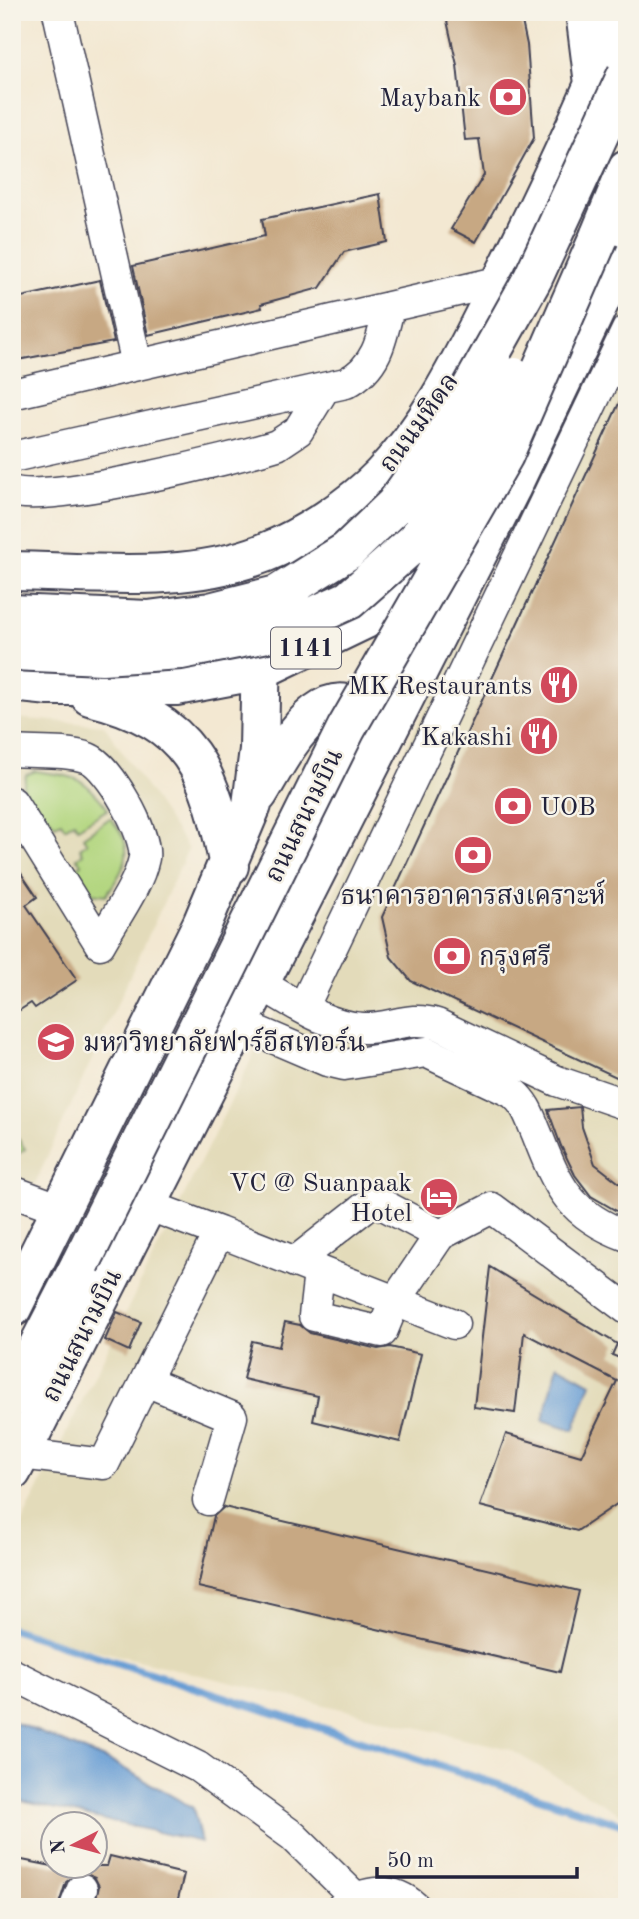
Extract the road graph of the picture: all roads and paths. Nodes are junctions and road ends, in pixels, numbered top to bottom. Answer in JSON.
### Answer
{"nodes":[{"id":1,"x":58,"y":12,"type":"edge"},
{"id":2,"x":585,"y":12,"type":"edge"},
{"id":3,"x":624,"y":12,"type":"edge"},
{"id":4,"x":611,"y":80,"type":"edge"},
{"id":5,"x":627,"y":169,"type":"edge"},
{"id":6,"x":613,"y":240,"type":"edge"},
{"id":7,"x":501,"y":281,"type":"junction"},
{"id":8,"x":389,"y":307,"type":"junction"},
{"id":9,"x":627,"y":330,"type":"edge"},
{"id":10,"x":595,"y":355,"type":"junction"},
{"id":11,"x":137,"y":365,"type":"junction"},
{"id":12,"x":324,"y":389,"type":"junction"},
{"id":13,"x":12,"y":394,"type":"edge"},
{"id":14,"x":12,"y":457,"type":"edge"},
{"id":15,"x":511,"y":488,"type":"junction"},
{"id":16,"x":12,"y":491,"type":"edge"},
{"id":17,"x":270,"y":550,"type":"junction"},
{"id":18,"x":12,"y":571,"type":"edge"},
{"id":19,"x":12,"y":614,"type":"edge"},
{"id":20,"x":364,"y":620,"type":"junction"},
{"id":21,"x":12,"y":650,"type":"edge"},
{"id":22,"x":260,"y":670,"type":"junction"},
{"id":23,"x":12,"y":682,"type":"edge"},
{"id":24,"x":50,"y":686,"type":"junction"},
{"id":25,"x":376,"y":746,"type":"junction"},
{"id":26,"x":12,"y":751,"type":"edge"},
{"id":27,"x":12,"y":802,"type":"edge"},
{"id":28,"x":252,"y":805,"type":"junction"},
{"id":29,"x":229,"y":866,"type":"junction"},
{"id":30,"x":259,"y":983,"type":"junction"},
{"id":31,"x":303,"y":1008,"type":"junction"},
{"id":32,"x":238,"y":1023,"type":"junction"},
{"id":33,"x":627,"y":1105,"type":"edge"},
{"id":34,"x":12,"y":1191,"type":"edge"},
{"id":35,"x":147,"y":1205,"type":"junction"},
{"id":36,"x":61,"y":1209,"type":"junction"},
{"id":37,"x":219,"y":1232,"type":"junction"},
{"id":38,"x":440,"y":1235,"type":"junction"},
{"id":39,"x":627,"y":1236,"type":"edge"},
{"id":40,"x":307,"y":1267,"type":"junction"},
{"id":41,"x":394,"y":1303,"type":"junction"},
{"id":42,"x":12,"y":1307,"type":"edge"},
{"id":43,"x":627,"y":1309,"type":"edge"},
{"id":44,"x":454,"y":1324,"type":"dead end"},
{"id":45,"x":145,"y":1381,"type":"junction"},
{"id":46,"x":12,"y":1397,"type":"edge"},
{"id":47,"x":17,"y":1462,"type":"edge"},
{"id":48,"x":208,"y":1500,"type":"dead end"},
{"id":49,"x":12,"y":1674,"type":"edge"},
{"id":50,"x":348,"y":1902,"type":"edge"},
{"id":51,"x":415,"y":1907,"type":"edge"}],
"edges":[{"from":1,"to":11,"type":"lane"},
{"from":2,"to":4,"type":"main road"},
{"from":3,"to":4,"type":"main road","name":"ถนนมหิดล","number":"1141"},
{"from":4,"to":7,"type":"main road","name":"ถนนมหิดล","number":"1141"},
{"from":4,"to":19,"type":"main road","name":"ถนนมหิดล","number":"1141","bridge":true},
{"from":5,"to":6,"type":"main road","number":"1141"},
{"from":6,"to":10,"type":"main road","number":"1141"},
{"from":6,"to":21,"type":"main road","number":"1141","bridge":true},
{"from":6,"to":46,"type":"main road","name":"ถนนสนามบิน","number":"1141","bridge":true},
{"from":7,"to":8,"type":"lane"},
{"from":7,"to":17,"type":"main road","name":"ถนนมหิดล","number":"1141"},
{"from":8,"to":11,"type":"lane"},
{"from":8,"to":12,"type":"lane"},
{"from":9,"to":10,"type":"lane"},
{"from":10,"to":15,"type":"main road","number":"1141"},
{"from":10,"to":31,"type":"lane"},
{"from":11,"to":13,"type":"lane"},
{"from":12,"to":14,"type":"lane"},
{"from":12,"to":16,"type":"lane"},
{"from":15,"to":20,"type":"main road","number":"1141"},
{"from":15,"to":25,"type":"main road","name":"ถนนสนามบิน","number":"1141"},
{"from":17,"to":18,"type":"main road","name":"ถนนมหิดล","number":"1141"},
{"from":17,"to":20,"type":"main road"},
{"from":17,"to":22,"type":"main road","name":"ถนนสนามบิน","number":"1141"},
{"from":20,"to":22,"type":"main road","number":"1141"},
{"from":20,"to":25,"type":"main road"},
{"from":22,"to":24,"type":"main road","number":"1141"},
{"from":22,"to":28,"type":"main road","name":"ถนนสนามบิน","number":"1141"},
{"from":23,"to":24,"type":"main road","number":"1141"},
{"from":24,"to":29,"type":"main road"},
{"from":25,"to":28,"type":"main road"},
{"from":25,"to":30,"type":"main road","name":"ถนนสนามบิน","number":"1141"},
{"from":26,"to":27,"type":"lane"},
{"from":28,"to":29,"type":"main road","name":"ถนนสนามบิน","number":"1141"},
{"from":29,"to":36,"type":"main road","name":"ถนนสนามบิน","number":"1141"},
{"from":30,"to":31,"type":"lane"},
{"from":30,"to":32,"type":"main road","name":"ถนนสนามบิน","number":"1141"},
{"from":31,"to":33,"type":"lane"},
{"from":32,"to":35,"type":"main road","name":"ถนนสนามบิน","number":"1141"},
{"from":32,"to":39,"type":"lane"},
{"from":34,"to":36,"type":"lane"},
{"from":35,"to":37,"type":"lane"},
{"from":35,"to":47,"type":"main road","name":"ถนนสนามบิน","number":"1141"},
{"from":36,"to":42,"type":"main road","name":"ถนนสนามบิน","number":"1141"},
{"from":37,"to":40,"type":"lane"},
{"from":37,"to":45,"type":"lane"},
{"from":38,"to":40,"type":"lane"},
{"from":38,"to":41,"type":"lane"},
{"from":38,"to":43,"type":"lane"},
{"from":40,"to":41,"type":"lane"},
{"from":40,"to":41,"type":"lane"},
{"from":41,"to":44,"type":"lane"},
{"from":45,"to":47,"type":"lane"},
{"from":45,"to":48,"type":"lane"},
{"from":49,"to":50,"type":"lane"},
{"from":50,"to":51,"type":"lane"}]}
